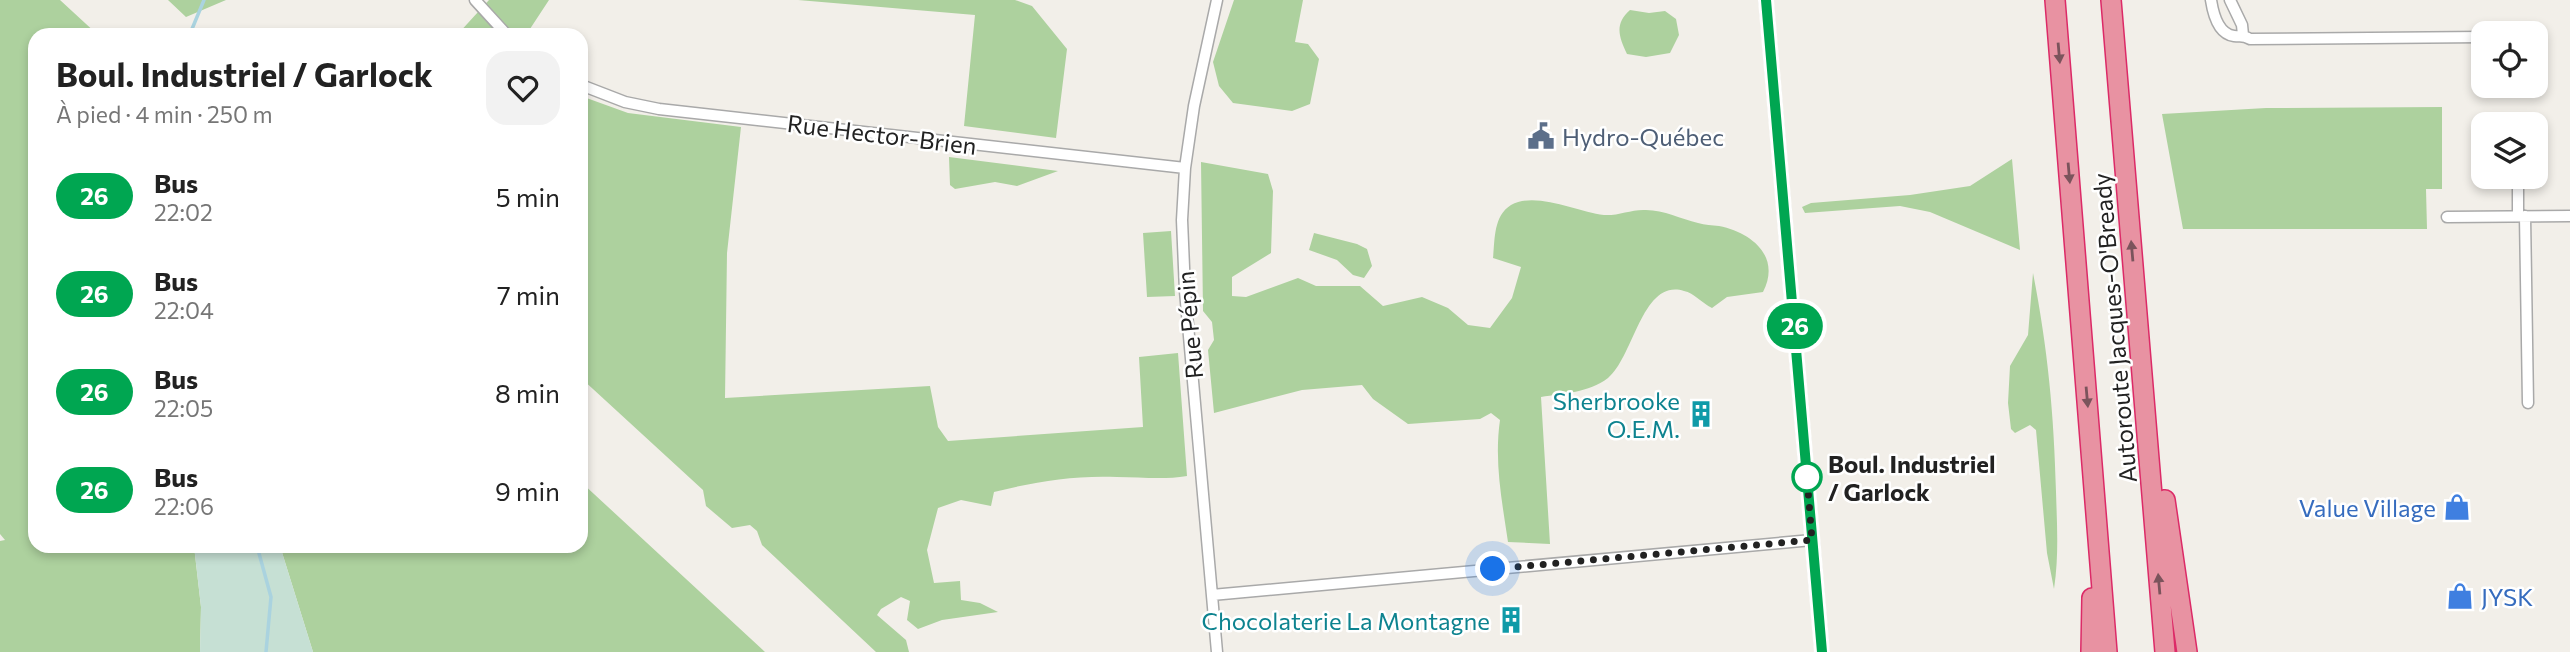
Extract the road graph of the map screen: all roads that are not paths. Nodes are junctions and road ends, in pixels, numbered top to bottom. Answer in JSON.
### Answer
{"nodes":[{"id":1,"x":475,"y":0,"type":"edge"},
{"id":2,"x":1217,"y":0,"type":"edge"},
{"id":3,"x":1766,"y":0,"type":"edge"},
{"id":4,"x":2055,"y":0,"type":"edge"},
{"id":5,"x":2111,"y":0,"type":"edge"},
{"id":6,"x":2211,"y":0,"type":"edge"},
{"id":7,"x":2230,"y":0,"type":"edge"},
{"id":8,"x":501,"y":28,"type":"edge"},
{"id":9,"x":2243,"y":35,"type":"junction"},
{"id":10,"x":2471,"y":37,"type":"edge"},
{"id":11,"x":588,"y":88,"type":"edge"},
{"id":12,"x":1185,"y":168,"type":"junction"},
{"id":13,"x":2519,"y":189,"type":"edge"},
{"id":14,"x":2521,"y":216,"type":"junction"},
{"id":15,"x":2570,"y":216,"type":"edge"},
{"id":16,"x":2446,"y":217,"type":"dead end"},
{"id":17,"x":2138,"y":319,"type":"junction"},
{"id":18,"x":2528,"y":402,"type":"dead end"},
{"id":19,"x":2094,"y":492,"type":"junction"},
{"id":20,"x":1812,"y":540,"type":"junction"},
{"id":21,"x":1212,"y":595,"type":"junction"},
{"id":22,"x":1217,"y":652,"type":"edge"},
{"id":23,"x":1822,"y":652,"type":"edge"},
{"id":24,"x":2091,"y":652,"type":"edge"},
{"id":25,"x":2108,"y":652,"type":"edge"},
{"id":26,"x":2165,"y":652,"type":"edge"},
{"id":27,"x":2187,"y":652,"type":"edge"}],
"edges":[{"from":1,"to":8,"type":"street"},
{"from":2,"to":12,"type":"street","name":"Rue Pépin"},
{"from":3,"to":20,"type":"street"},
{"from":4,"to":19,"type":"highway","name":"Autoroute Jacques-O'Bready","one_way":true},
{"from":17,"to":5,"type":"highway","name":"Autoroute Jacques-O'Bready","one_way":true},
{"from":6,"to":9,"type":"street"},
{"from":7,"to":9,"type":"street"},
{"from":9,"to":10,"type":"street"},
{"from":11,"to":12,"type":"street","name":"Rue Hector-Brien"},
{"from":12,"to":21,"type":"street","name":"Rue Pépin"},
{"from":13,"to":14,"type":"street"},
{"from":14,"to":15,"type":"street"},
{"from":14,"to":16,"type":"street"},
{"from":14,"to":18,"type":"street"},
{"from":26,"to":17,"type":"highway","name":"Autoroute Jacques-O'Bready","one_way":true},
{"from":17,"to":27,"type":"highway"},
{"from":19,"to":24,"type":"highway"},
{"from":19,"to":25,"type":"highway","name":"Autoroute Jacques-O'Bready"},
{"from":20,"to":21,"type":"street"},
{"from":20,"to":23,"type":"street"},
{"from":21,"to":22,"type":"street","name":"Rue Pépin"}]}
